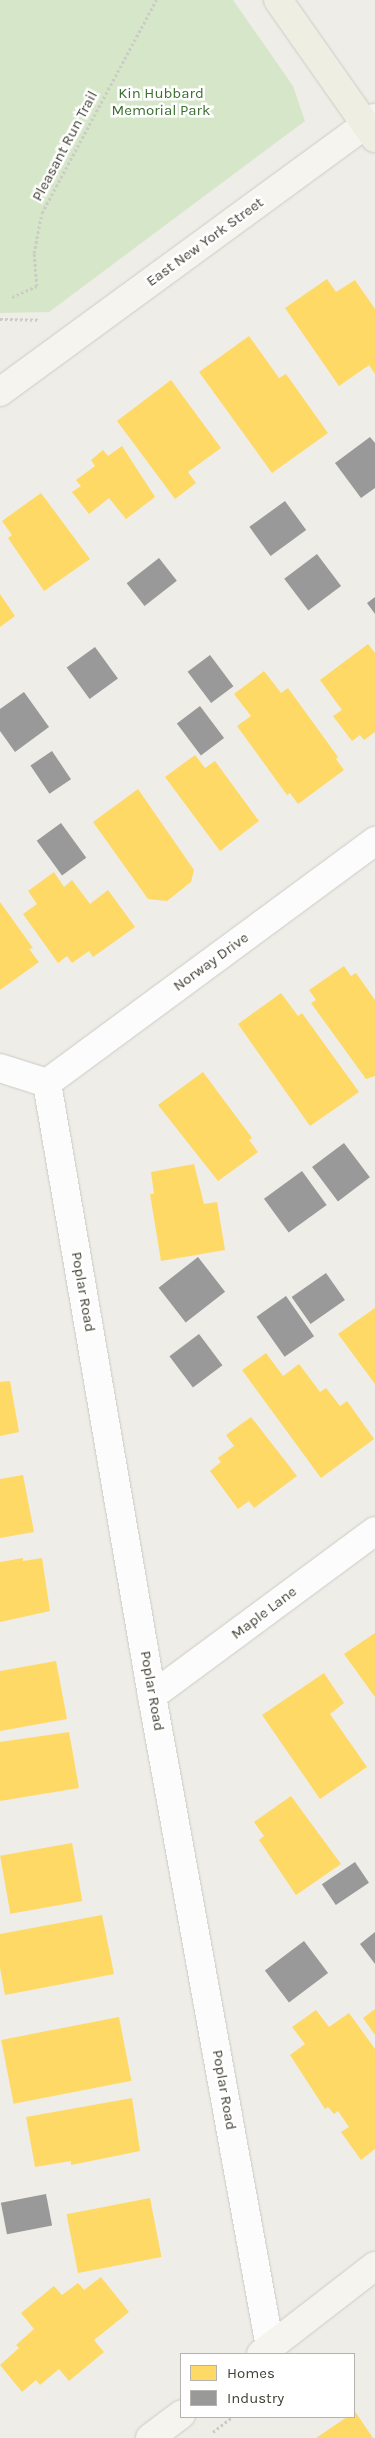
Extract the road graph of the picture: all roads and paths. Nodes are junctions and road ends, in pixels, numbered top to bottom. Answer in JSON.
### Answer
{"nodes":[{"id":1,"x":156,"y":0,"type":"edge"},
{"id":2,"x":278,"y":0,"type":"edge"},
{"id":3,"x":372,"y":127,"type":"edge"},
{"id":4,"x":12,"y":297,"type":"dead end"},
{"id":5,"x":0,"y":319,"type":"edge"},
{"id":6,"x":50,"y":321,"type":"dead end"},
{"id":7,"x":0,"y":392,"type":"edge"},
{"id":8,"x":375,"y":841,"type":"edge"},
{"id":9,"x":0,"y":1068,"type":"edge"},
{"id":10,"x":47,"y":1083,"type":"junction"},
{"id":11,"x":375,"y":1531,"type":"edge"},
{"id":12,"x":152,"y":1696,"type":"junction"},
{"id":13,"x":375,"y":2266,"type":"edge"},
{"id":14,"x":266,"y":2351,"type":"edge"},
{"id":15,"x":180,"y":2415,"type":"edge"},
{"id":16,"x":231,"y":2418,"type":"edge"},
{"id":17,"x":150,"y":2438,"type":"edge"},
{"id":18,"x":204,"y":2438,"type":"edge"}],
"edges":[{"from":1,"to":4,"type":"path","name":"Pleasant Run Trail"},
{"from":2,"to":3,"type":"main road"},
{"from":3,"to":7,"type":"main road","name":"East New York Street"},
{"from":5,"to":6,"type":"path"},
{"from":8,"to":10,"type":"street","name":"Norway Drive"},
{"from":9,"to":10,"type":"street"},
{"from":10,"to":12,"type":"street","name":"Poplar Road"},
{"from":11,"to":12,"type":"street","name":"Maple Lane"},
{"from":12,"to":14,"type":"street","name":"Poplar Road"},
{"from":13,"to":14,"type":"main road"},
{"from":15,"to":17,"type":"main road"},
{"from":16,"to":18,"type":"path"}]}
